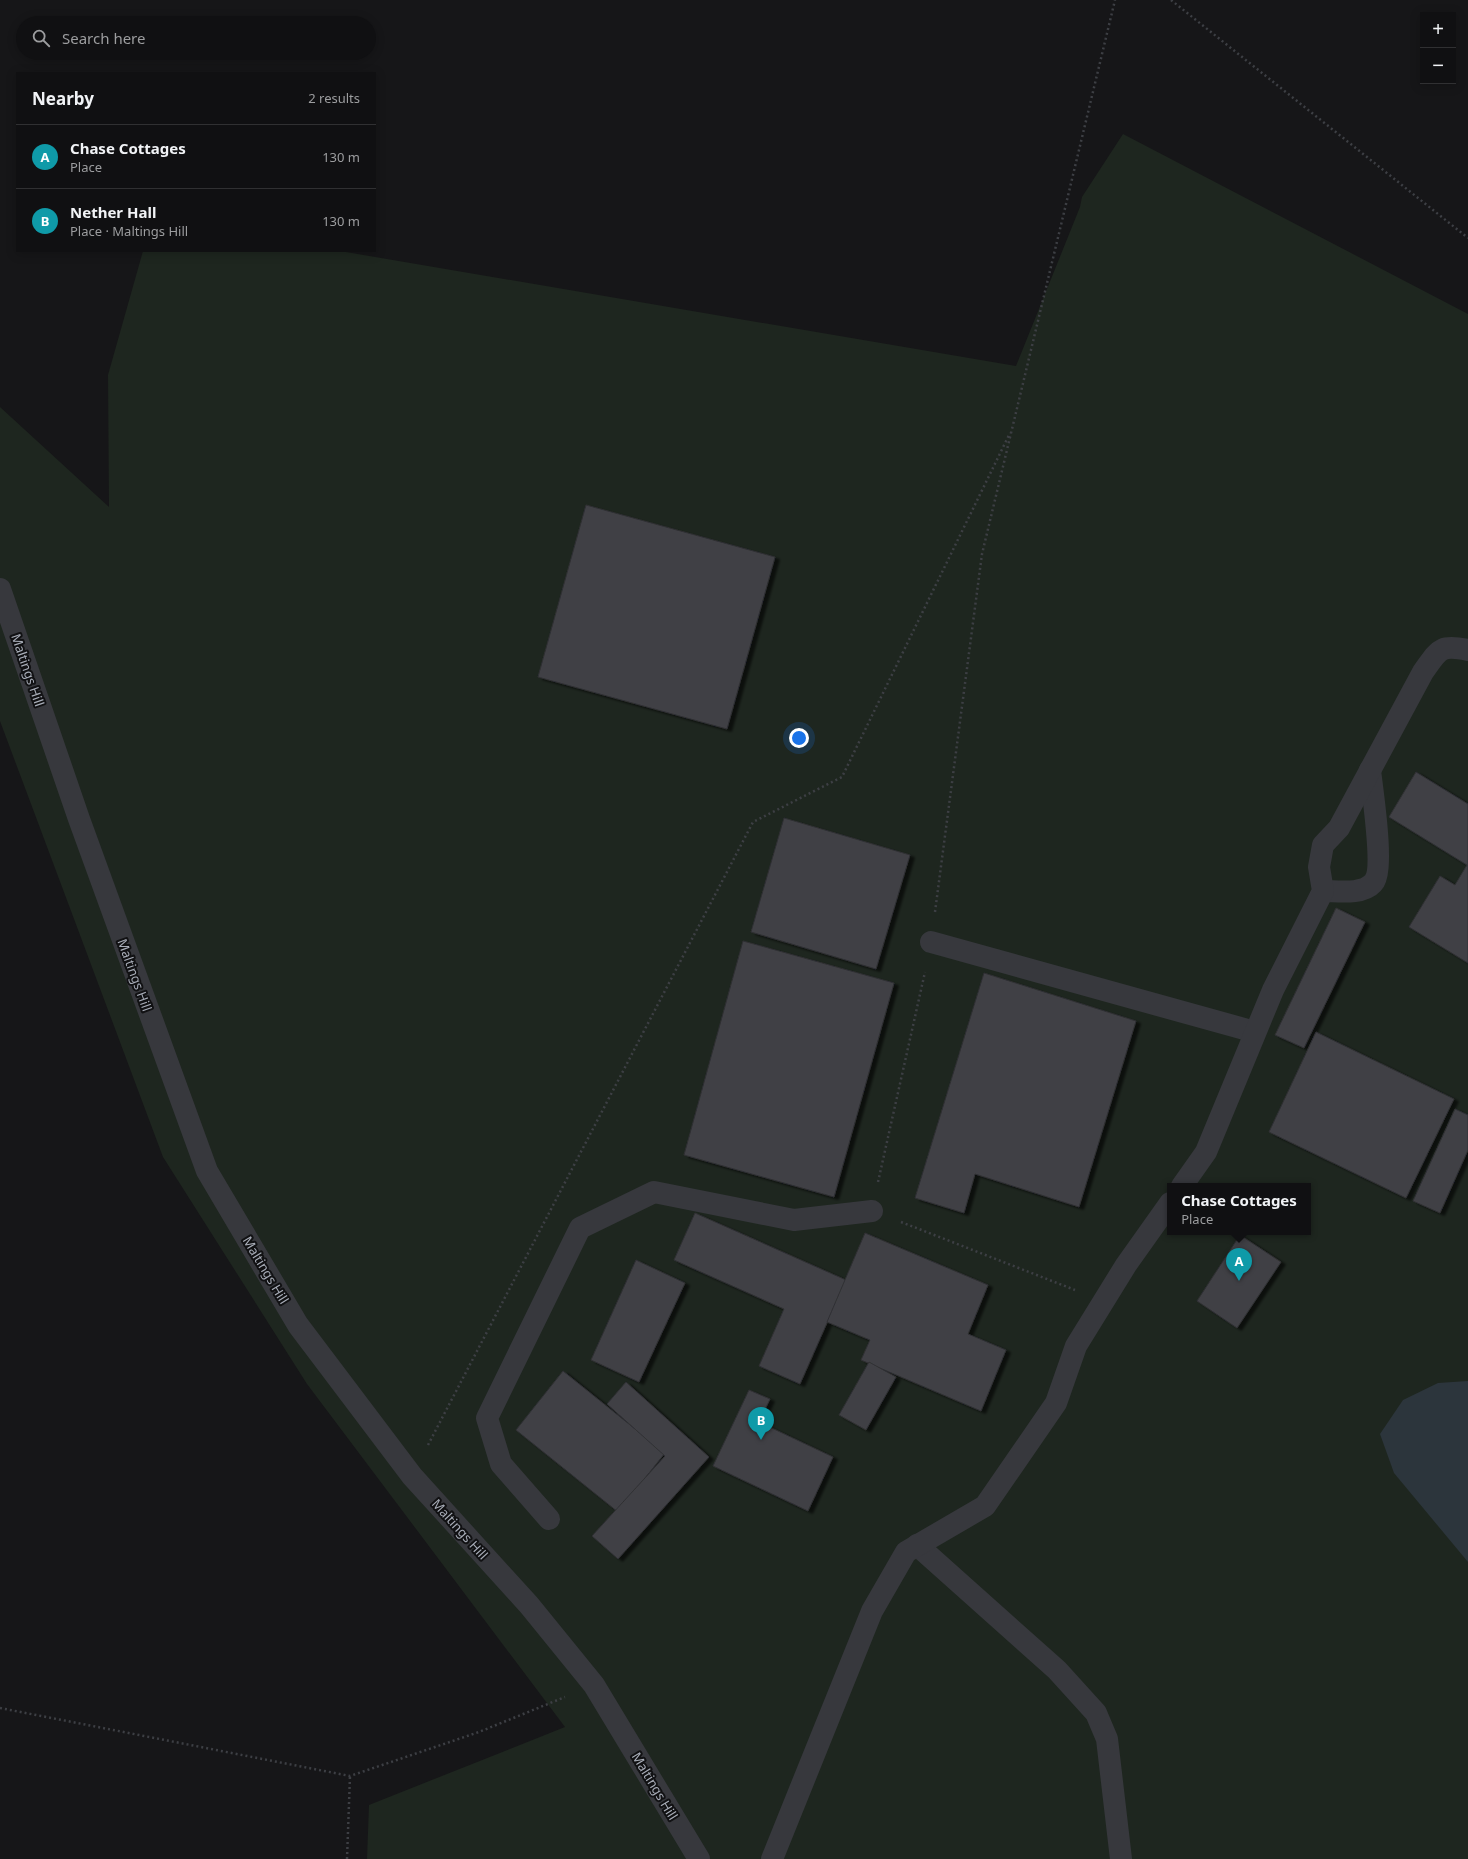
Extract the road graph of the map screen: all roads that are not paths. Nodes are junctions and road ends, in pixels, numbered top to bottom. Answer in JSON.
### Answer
{"nodes":[{"id":1,"x":0,"y":590,"type":"edge"},
{"id":2,"x":1468,"y":650,"type":"edge"},
{"id":3,"x":1370,"y":770,"type":"junction"},
{"id":4,"x":1323,"y":891,"type":"junction"},
{"id":5,"x":932,"y":942,"type":"dead end"},
{"id":6,"x":1255,"y":1032,"type":"junction"},
{"id":7,"x":1184,"y":1183,"type":"edge"},
{"id":8,"x":1167,"y":1207,"type":"edge"},
{"id":9,"x":872,"y":1211,"type":"dead end"},
{"id":10,"x":549,"y":1519,"type":"dead end"},
{"id":11,"x":917,"y":1545,"type":"junction"},
{"id":12,"x":699,"y":1859,"type":"edge"},
{"id":13,"x":772,"y":1859,"type":"edge"},
{"id":14,"x":1121,"y":1859,"type":"edge"}],
"edges":[{"from":1,"to":12,"type":"street","name":"Maltings Hill"},
{"from":2,"to":3,"type":"street"},
{"from":3,"to":4,"type":"street"},
{"from":3,"to":4,"type":"street"},
{"from":4,"to":6,"type":"street"},
{"from":5,"to":6,"type":"street"},
{"from":6,"to":7,"type":"street"},
{"from":8,"to":11,"type":"street"},
{"from":9,"to":10,"type":"street"},
{"from":11,"to":13,"type":"street"},
{"from":11,"to":14,"type":"street"}]}
